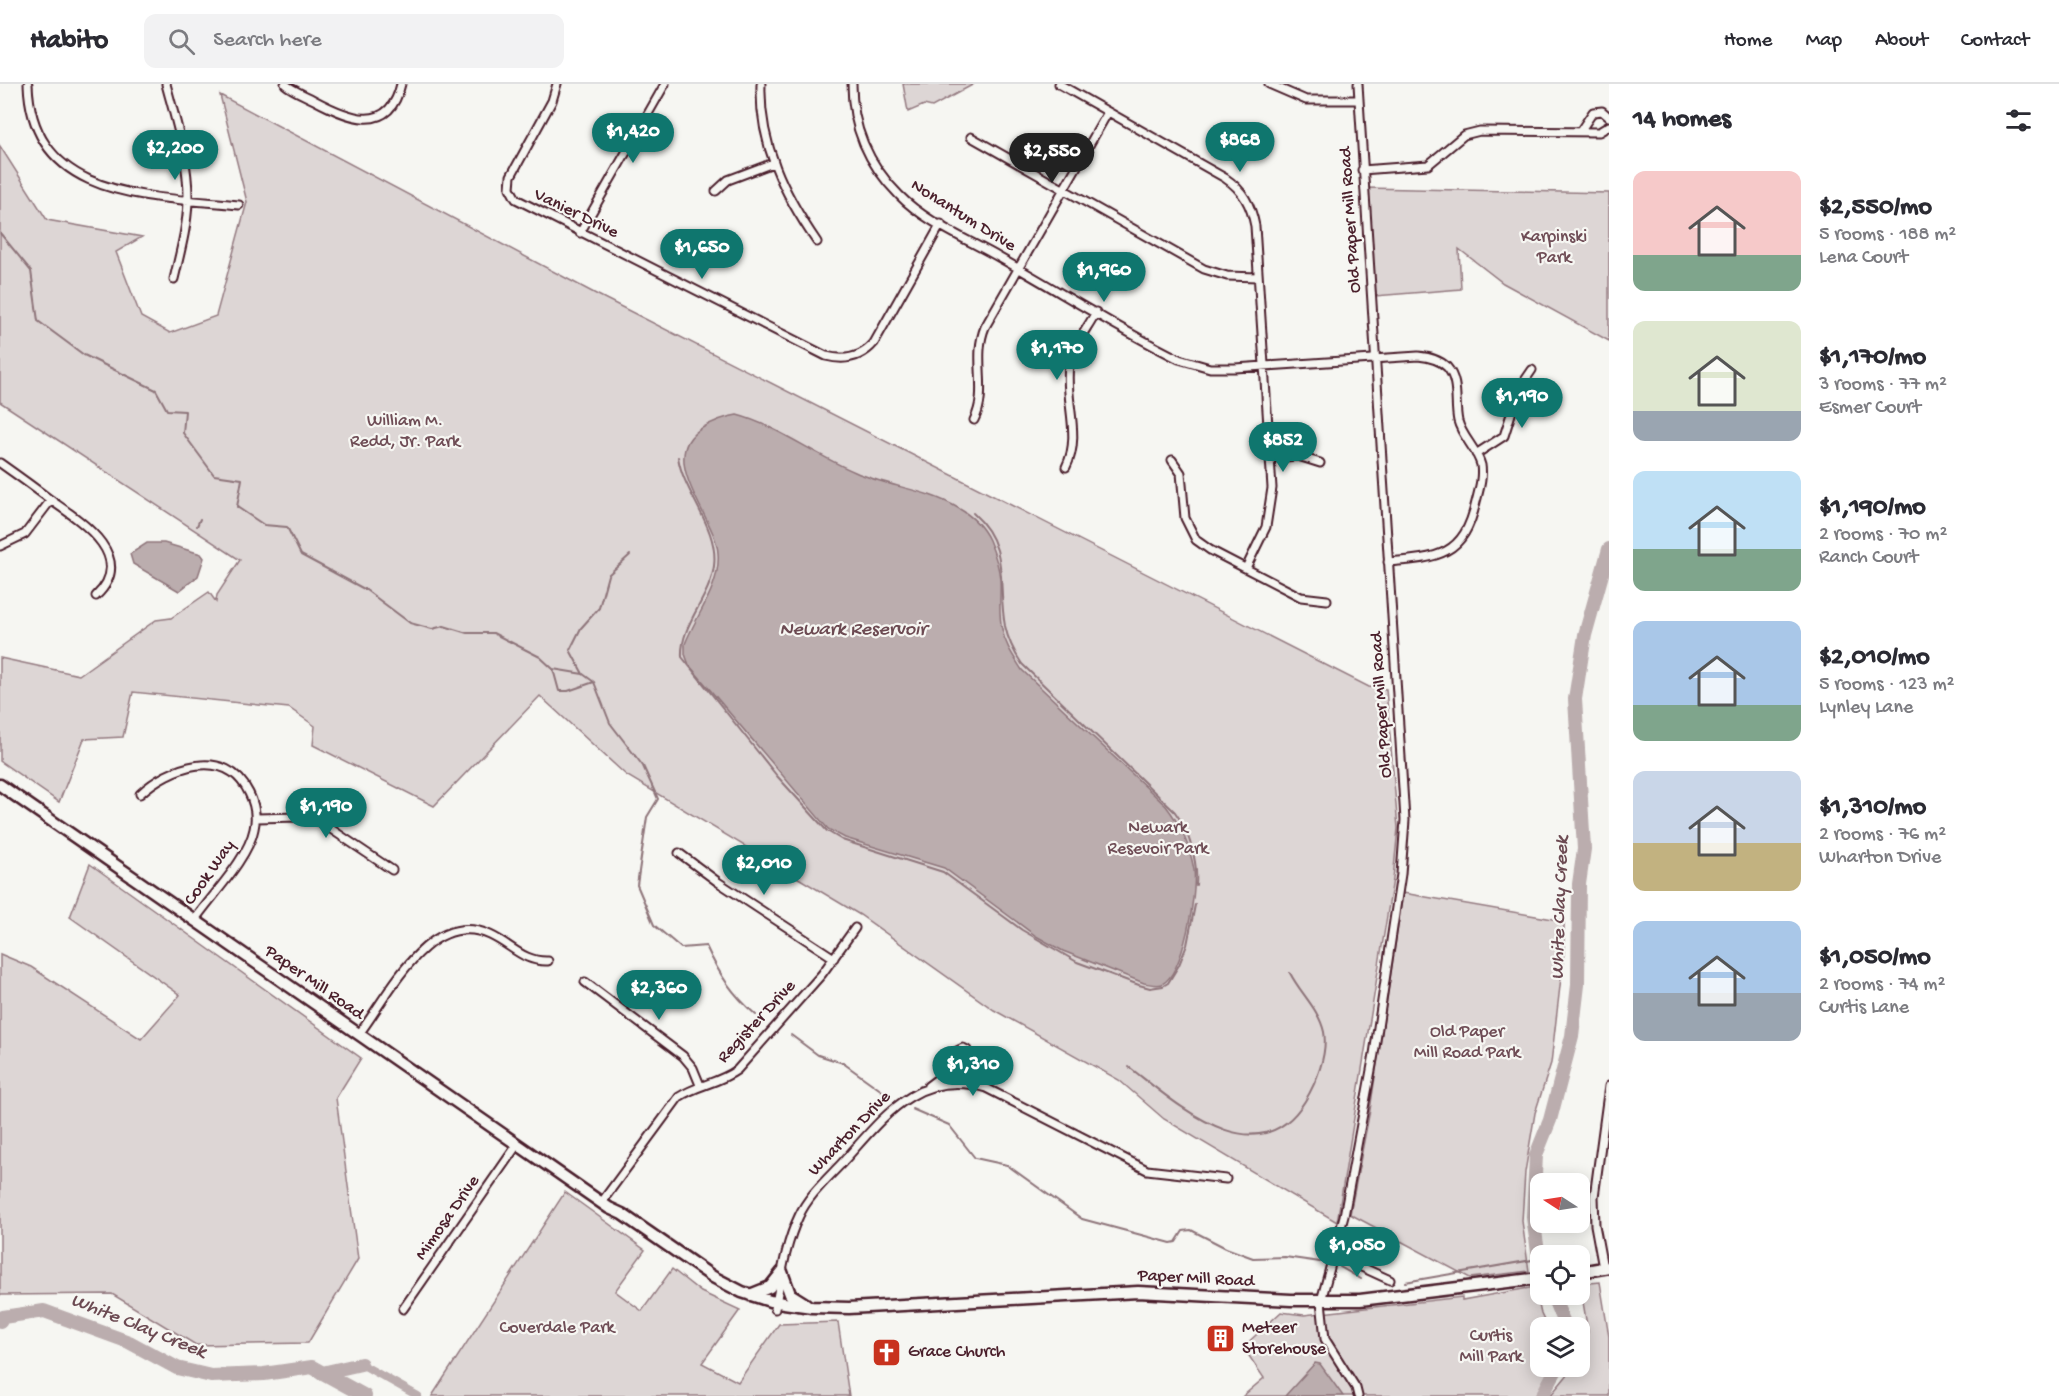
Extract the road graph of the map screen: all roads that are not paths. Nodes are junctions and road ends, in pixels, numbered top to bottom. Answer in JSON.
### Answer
{"nodes":[{"id":1,"x":28,"y":84,"type":"edge"},
{"id":2,"x":166,"y":84,"type":"edge"},
{"id":3,"x":285,"y":84,"type":"edge"},
{"id":4,"x":401,"y":84,"type":"edge"},
{"id":5,"x":557,"y":84,"type":"edge"},
{"id":6,"x":665,"y":84,"type":"edge"},
{"id":7,"x":761,"y":84,"type":"edge"},
{"id":8,"x":852,"y":84,"type":"edge"},
{"id":9,"x":1059,"y":84,"type":"edge"},
{"id":10,"x":1269,"y":84,"type":"edge"},
{"id":11,"x":1358,"y":84,"type":"edge"},
{"id":12,"x":1359,"y":100,"type":"junction"},
{"id":13,"x":1108,"y":112,"type":"junction"},
{"id":14,"x":1609,"y":117,"type":"edge"},
{"id":15,"x":1609,"y":126,"type":"edge"},
{"id":16,"x":1579,"y":132,"type":"junction"},
{"id":17,"x":971,"y":137,"type":"dead end"},
{"id":18,"x":773,"y":163,"type":"junction"},
{"id":19,"x":1362,"y":170,"type":"junction"},
{"id":20,"x":1063,"y":190,"type":"junction"},
{"id":21,"x":716,"y":191,"type":"dead end"},
{"id":22,"x":188,"y":200,"type":"junction"},
{"id":23,"x":239,"y":205,"type":"dead end"},
{"id":24,"x":941,"y":224,"type":"junction"},
{"id":25,"x":580,"y":233,"type":"junction"},
{"id":26,"x":817,"y":242,"type":"dead end"},
{"id":27,"x":1018,"y":268,"type":"junction"},
{"id":28,"x":1258,"y":277,"type":"junction"},
{"id":29,"x":174,"y":279,"type":"dead end"},
{"id":30,"x":1096,"y":312,"type":"junction"},
{"id":31,"x":1375,"y":359,"type":"junction"},
{"id":32,"x":1264,"y":367,"type":"junction"},
{"id":33,"x":1532,"y":370,"type":"dead end"},
{"id":34,"x":974,"y":420,"type":"dead end"},
{"id":35,"x":1476,"y":454,"type":"junction"},
{"id":36,"x":1270,"y":458,"type":"junction"},
{"id":37,"x":1172,"y":460,"type":"dead end"},
{"id":38,"x":0,"y":463,"type":"edge"},
{"id":39,"x":1320,"y":463,"type":"dead end"},
{"id":40,"x":1066,"y":467,"type":"dead end"},
{"id":41,"x":51,"y":500,"type":"junction"},
{"id":42,"x":0,"y":546,"type":"edge"},
{"id":43,"x":1388,"y":562,"type":"junction"},
{"id":44,"x":1246,"y":568,"type":"junction"},
{"id":45,"x":96,"y":596,"type":"dead end"},
{"id":46,"x":1327,"y":600,"type":"dead end"},
{"id":47,"x":0,"y":785,"type":"edge"},
{"id":48,"x":140,"y":794,"type":"dead end"},
{"id":49,"x":256,"y":818,"type":"junction"},
{"id":50,"x":679,"y":852,"type":"dead end"},
{"id":51,"x":392,"y":870,"type":"dead end"},
{"id":52,"x":194,"y":921,"type":"junction"},
{"id":53,"x":855,"y":928,"type":"dead end"},
{"id":54,"x":834,"y":958,"type":"junction"},
{"id":55,"x":548,"y":961,"type":"dead end"},
{"id":56,"x":585,"y":982,"type":"dead end"},
{"id":57,"x":358,"y":1034,"type":"junction"},
{"id":58,"x":951,"y":1083,"type":"junction"},
{"id":59,"x":700,"y":1085,"type":"junction"},
{"id":60,"x":1609,"y":1086,"type":"edge"},
{"id":61,"x":925,"y":1088,"type":"junction"},
{"id":62,"x":1608,"y":1095,"type":"edge"},
{"id":63,"x":517,"y":1145,"type":"junction"},
{"id":64,"x":1226,"y":1179,"type":"dead end"},
{"id":65,"x":605,"y":1206,"type":"junction"},
{"id":66,"x":1334,"y":1254,"type":"junction"},
{"id":67,"x":1606,"y":1268,"type":"edge"},
{"id":68,"x":1590,"y":1270,"type":"edge"},
{"id":69,"x":782,"y":1272,"type":"junction"},
{"id":70,"x":1530,"y":1279,"type":"edge"},
{"id":71,"x":1390,"y":1280,"type":"dead end"},
{"id":72,"x":750,"y":1295,"type":"junction"},
{"id":73,"x":1321,"y":1301,"type":"junction"},
{"id":74,"x":775,"y":1306,"type":"junction"},
{"id":75,"x":812,"y":1307,"type":"junction"},
{"id":76,"x":403,"y":1308,"type":"dead end"},
{"id":77,"x":849,"y":1308,"type":"junction"},
{"id":78,"x":1358,"y":1396,"type":"edge"}],
"edges":[{"from":1,"to":22,"type":"street"},
{"from":2,"to":22,"type":"street"},
{"from":3,"to":4,"type":"street"},
{"from":5,"to":25,"type":"street","name":"Vanier Drive"},
{"from":6,"to":25,"type":"street"},
{"from":7,"to":18,"type":"street"},
{"from":8,"to":24,"type":"street","name":"Nonantum Drive"},
{"from":9,"to":13,"type":"street"},
{"from":10,"to":12,"type":"street"},
{"from":11,"to":12,"type":"street","name":"Old Paper Mill Road"},
{"from":12,"to":19,"type":"street","name":"Old Paper Mill Road"},
{"from":13,"to":20,"type":"street"},
{"from":13,"to":28,"type":"street"},
{"from":14,"to":16,"type":"street"},
{"from":15,"to":16,"type":"street"},
{"from":16,"to":19,"type":"street"},
{"from":17,"to":20,"type":"street"},
{"from":18,"to":21,"type":"street"},
{"from":18,"to":26,"type":"street"},
{"from":19,"to":31,"type":"street","name":"Old Paper Mill Road"},
{"from":20,"to":27,"type":"street"},
{"from":20,"to":28,"type":"street"},
{"from":22,"to":23,"type":"street"},
{"from":22,"to":29,"type":"street"},
{"from":24,"to":25,"type":"street","name":"Vanier Drive"},
{"from":24,"to":27,"type":"street","name":"Nonantum Drive"},
{"from":27,"to":30,"type":"street","name":"Nonantum Drive"},
{"from":27,"to":34,"type":"street"},
{"from":28,"to":32,"type":"street"},
{"from":30,"to":32,"type":"street","name":"Nonantum Drive"},
{"from":30,"to":40,"type":"street"},
{"from":31,"to":32,"type":"street","name":"Nonantum Drive"},
{"from":31,"to":35,"type":"street","name":"Nonantum Drive"},
{"from":31,"to":43,"type":"street","name":"Old Paper Mill Road"},
{"from":32,"to":36,"type":"street"},
{"from":33,"to":35,"type":"street"},
{"from":35,"to":43,"type":"street"},
{"from":36,"to":39,"type":"street"},
{"from":36,"to":44,"type":"street"},
{"from":37,"to":44,"type":"street"},
{"from":38,"to":41,"type":"street"},
{"from":41,"to":42,"type":"street"},
{"from":41,"to":45,"type":"street"},
{"from":43,"to":66,"type":"street","name":"Old Paper Mill Road"},
{"from":44,"to":46,"type":"street"},
{"from":47,"to":52,"type":"main road","name":"Paper Mill Road"},
{"from":48,"to":49,"type":"street"},
{"from":49,"to":51,"type":"street"},
{"from":49,"to":52,"type":"street","name":"Cook Way"},
{"from":50,"to":54,"type":"street"},
{"from":52,"to":57,"type":"main road","name":"Paper Mill Road"},
{"from":53,"to":54,"type":"street","name":"Register Drive"},
{"from":54,"to":59,"type":"street","name":"Register Drive"},
{"from":55,"to":57,"type":"street"},
{"from":56,"to":59,"type":"street"},
{"from":57,"to":63,"type":"main road","name":"Paper Mill Road"},
{"from":58,"to":61,"type":"street","name":"Wharton Drive"},
{"from":58,"to":61,"type":"street"},
{"from":58,"to":64,"type":"street","name":"Wharton Drive"},
{"from":59,"to":65,"type":"street","name":"Register Drive"},
{"from":60,"to":62,"type":"street"},
{"from":61,"to":69,"type":"street","name":"Wharton Drive"},
{"from":62,"to":67,"type":"street"},
{"from":63,"to":65,"type":"main road","name":"Paper Mill Road"},
{"from":63,"to":76,"type":"street","name":"Mimosa Drive"},
{"from":65,"to":72,"type":"main road","name":"Paper Mill Road"},
{"from":65,"to":74,"type":"main road","name":"Paper Mill Road"},
{"from":66,"to":71,"type":"street"},
{"from":66,"to":73,"type":"street","name":"Old Paper Mill Road"},
{"from":67,"to":68,"type":"main road"},
{"from":69,"to":72,"type":"main road"},
{"from":69,"to":74,"type":"street","name":"Wharton Drive"},
{"from":69,"to":75,"type":"main road"},
{"from":70,"to":73,"type":"main road","name":"Paper Mill Road"},
{"from":72,"to":74,"type":"main road","name":"Paper Mill Road"},
{"from":73,"to":77,"type":"main road","name":"Paper Mill Road"},
{"from":73,"to":78,"type":"street"},
{"from":74,"to":75,"type":"main road","name":"Paper Mill Road"},
{"from":74,"to":77,"type":"main road","name":"Paper Mill Road"},
{"from":75,"to":77,"type":"main road","name":"Paper Mill Road"}]}
